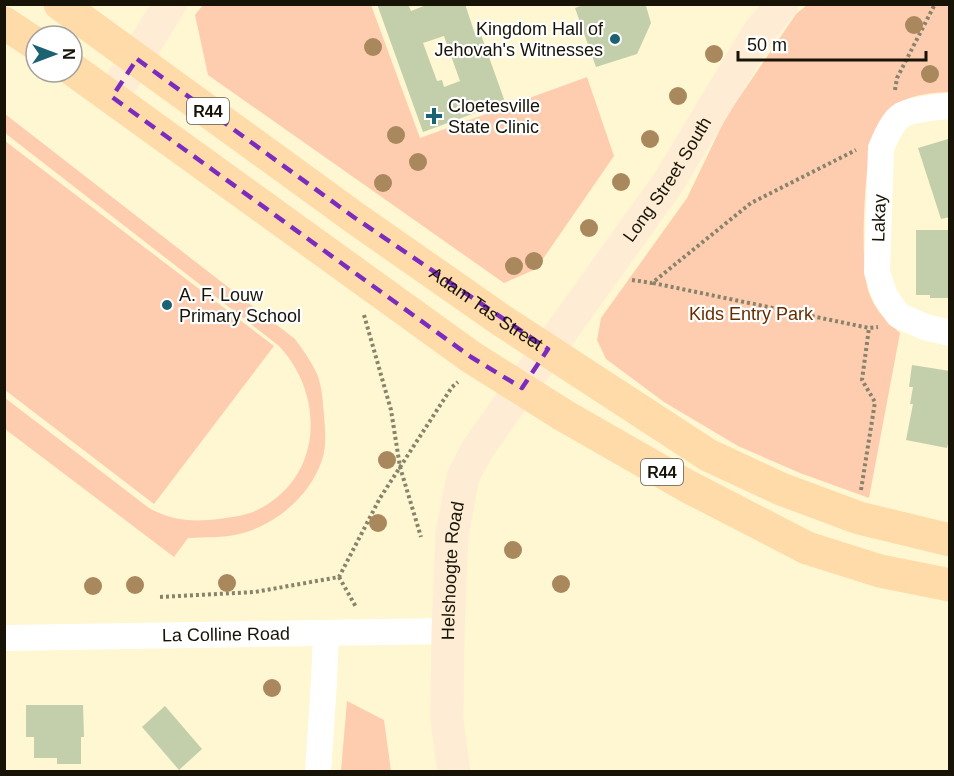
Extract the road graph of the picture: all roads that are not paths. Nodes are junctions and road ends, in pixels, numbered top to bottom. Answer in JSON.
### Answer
{"nodes":[{"id":1,"x":60,"y":4,"type":"edge"},
{"id":2,"x":170,"y":4,"type":"edge"},
{"id":3,"x":782,"y":4,"type":"edge"},
{"id":4,"x":4,"y":23,"type":"edge"},
{"id":5,"x":24,"y":36,"type":"edge"},
{"id":6,"x":137,"y":59,"type":"junction"},
{"id":7,"x":84,"y":77,"type":"edge"},
{"id":8,"x":112,"y":97,"type":"junction"},
{"id":9,"x":950,"y":106,"type":"edge"},
{"id":10,"x":950,"y":333,"type":"edge"},
{"id":11,"x":548,"y":349,"type":"junction"},
{"id":12,"x":522,"y":388,"type":"junction"},
{"id":13,"x":950,"y":540,"type":"edge"},
{"id":14,"x":950,"y":585,"type":"edge"},
{"id":15,"x":448,"y":631,"type":"junction"},
{"id":16,"x":326,"y":634,"type":"junction"},
{"id":17,"x":4,"y":638,"type":"edge"},
{"id":18,"x":318,"y":771,"type":"edge"},
{"id":19,"x":454,"y":771,"type":"edge"}],
"edges":[{"from":1,"to":6,"type":"main road","name":"Adam Tas Street","number":"R44"},
{"from":2,"to":6,"type":"street"},
{"from":3,"to":11,"type":"street","name":"Long Street South"},
{"from":4,"to":5,"type":"main road"},
{"from":6,"to":8,"type":"street"},
{"from":6,"to":11,"type":"main road","name":"Adam Tas Street","number":"R44"},
{"from":7,"to":8,"type":"main road","number":"R44"},
{"from":8,"to":12,"type":"main road","number":"R44"},
{"from":9,"to":10,"type":"street","name":"Lakay"},
{"from":11,"to":12,"type":"street","name":"Long Street South"},
{"from":11,"to":13,"type":"main road","name":"Adam Tas Street","number":"R44"},
{"from":12,"to":14,"type":"main road","number":"R44"},
{"from":12,"to":15,"type":"street","name":"Helshoogte Road"},
{"from":15,"to":16,"type":"street","name":"La Colline Road"},
{"from":15,"to":19,"type":"street","name":"Helshoogte Road"},
{"from":16,"to":17,"type":"street","name":"La Colline Road"},
{"from":16,"to":18,"type":"street"}]}
